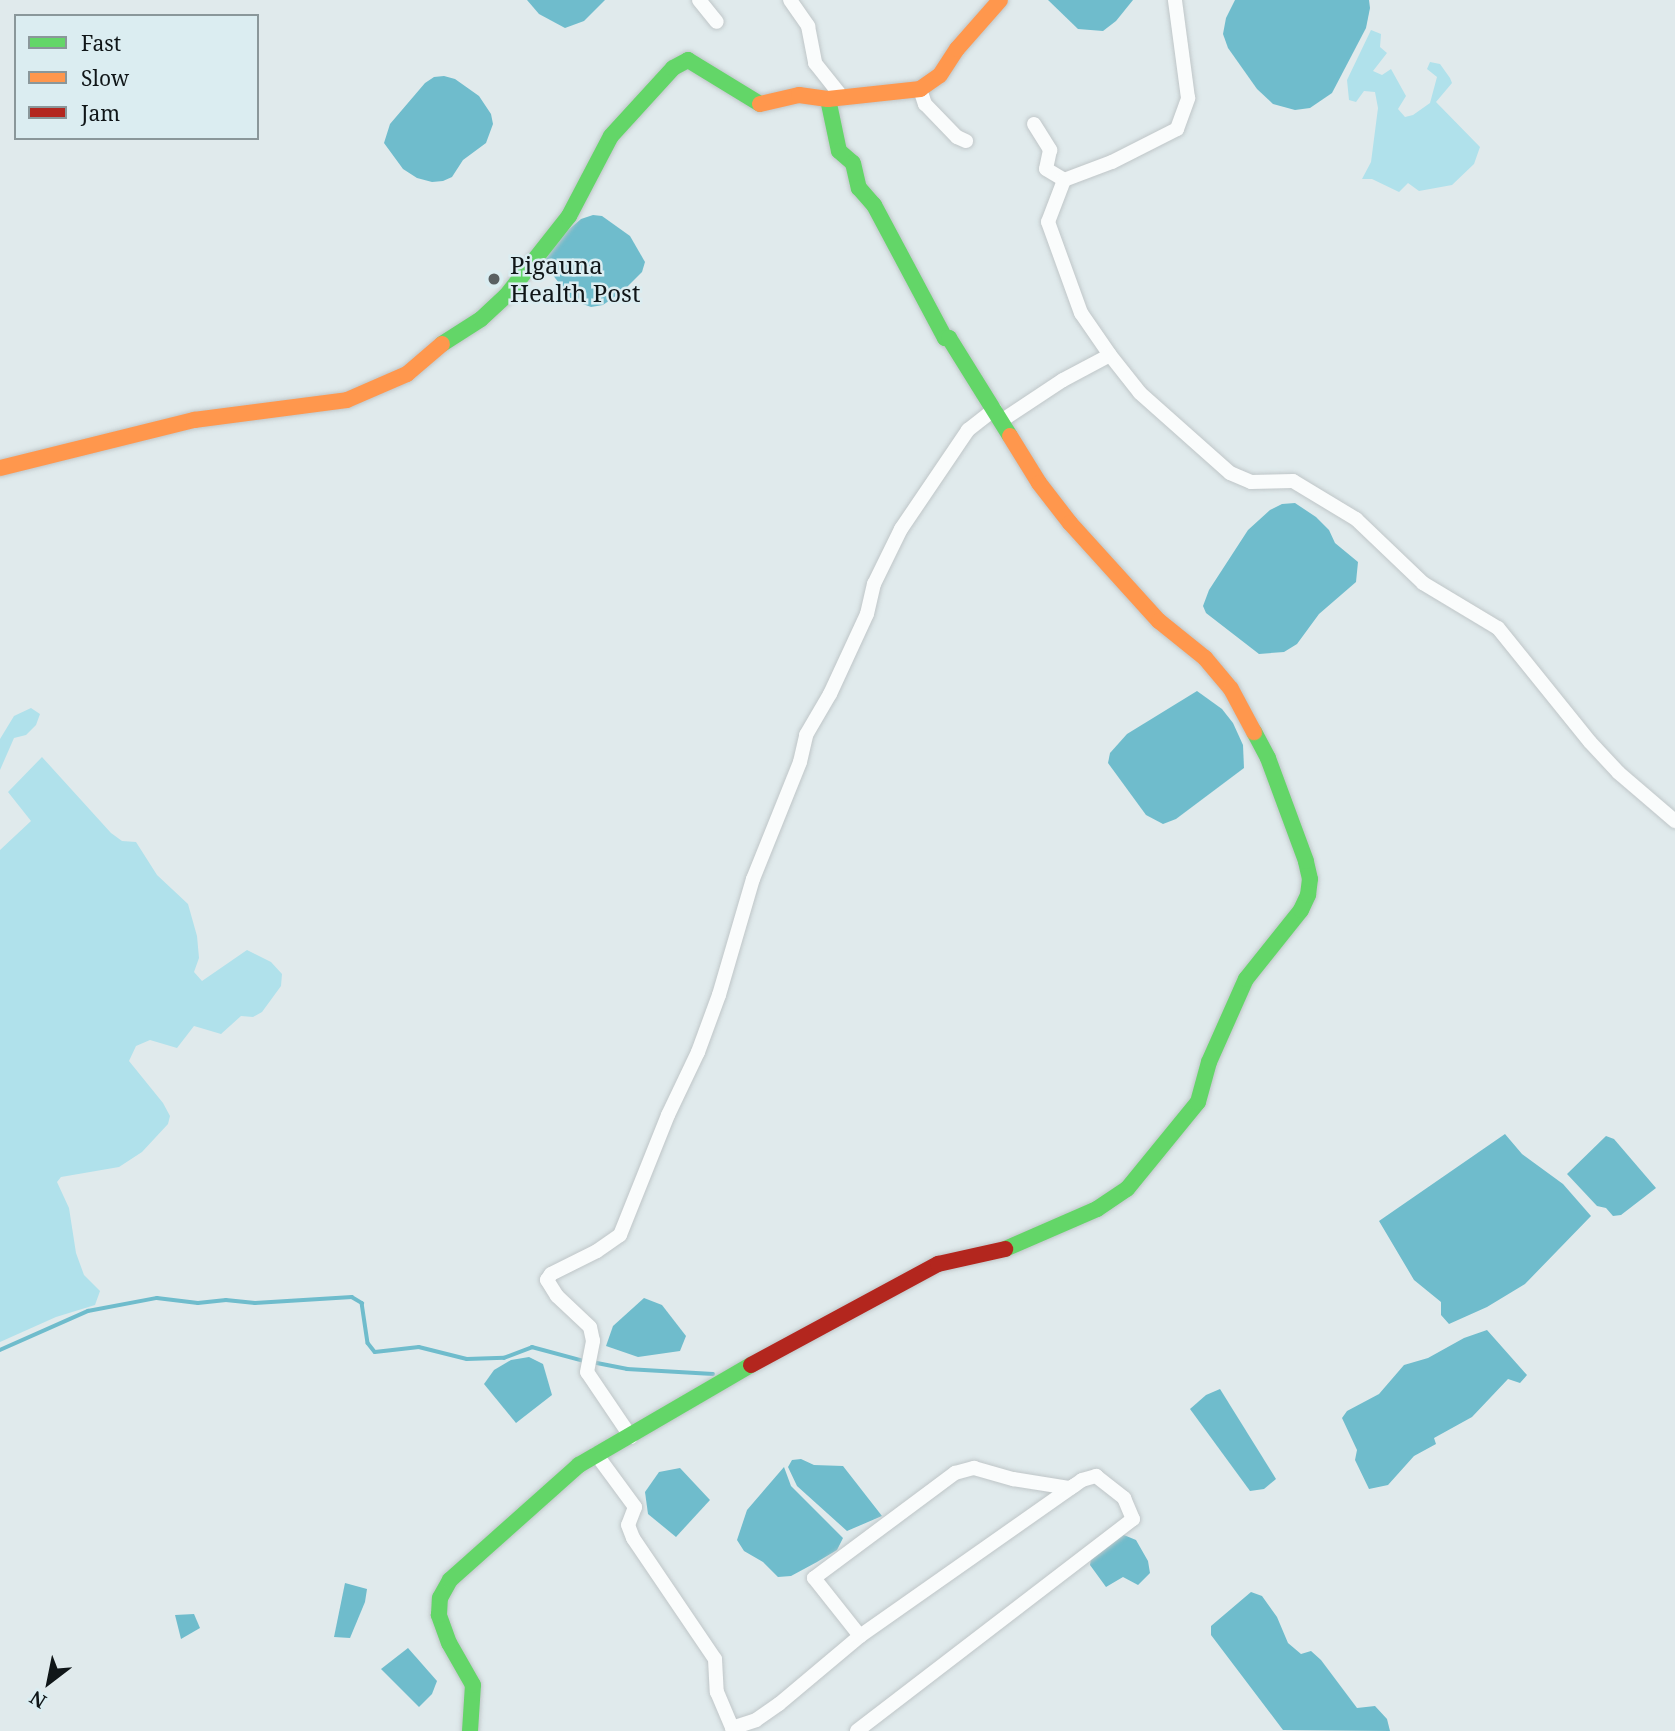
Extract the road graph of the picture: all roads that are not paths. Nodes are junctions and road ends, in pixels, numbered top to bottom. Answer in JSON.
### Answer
{"nodes":[{"id":1,"x":699,"y":0,"type":"edge"},
{"id":2,"x":790,"y":0,"type":"edge"},
{"id":3,"x":1000,"y":0,"type":"edge"},
{"id":4,"x":1175,"y":0,"type":"edge"},
{"id":5,"x":718,"y":22,"type":"dead end"},
{"id":6,"x":920,"y":89,"type":"junction"},
{"id":7,"x":835,"y":98,"type":"junction"},
{"id":8,"x":1034,"y":124,"type":"dead end"},
{"id":9,"x":966,"y":141,"type":"dead end"},
{"id":10,"x":1064,"y":180,"type":"junction"},
{"id":11,"x":1110,"y":355,"type":"junction"},
{"id":12,"x":998,"y":415,"type":"junction"},
{"id":13,"x":0,"y":468,"type":"edge"},
{"id":14,"x":1675,"y":821,"type":"edge"},
{"id":15,"x":631,"y":1437,"type":"junction"},
{"id":16,"x":596,"y":1454,"type":"junction"},
{"id":17,"x":1082,"y":1480,"type":"junction"},
{"id":18,"x":860,"y":1636,"type":"junction"},
{"id":19,"x":470,"y":1731,"type":"edge"},
{"id":20,"x":857,"y":1731,"type":"edge"}],
"edges":[{"from":1,"to":5,"type":"street"},
{"from":2,"to":7,"type":"street"},
{"from":3,"to":6,"type":"street"},
{"from":4,"to":10,"type":"street"},
{"from":6,"to":7,"type":"street"},
{"from":6,"to":9,"type":"street"},
{"from":7,"to":12,"type":"street"},
{"from":7,"to":13,"type":"street"},
{"from":8,"to":10,"type":"street"},
{"from":10,"to":11,"type":"street"},
{"from":11,"to":12,"type":"street"},
{"from":11,"to":14,"type":"street"},
{"from":12,"to":15,"type":"street"},
{"from":12,"to":15,"type":"street"},
{"from":15,"to":16,"type":"street"},
{"from":16,"to":18,"type":"street"},
{"from":16,"to":19,"type":"street"},
{"from":17,"to":18,"type":"street"},
{"from":17,"to":18,"type":"street"},
{"from":17,"to":20,"type":"street"}]}
